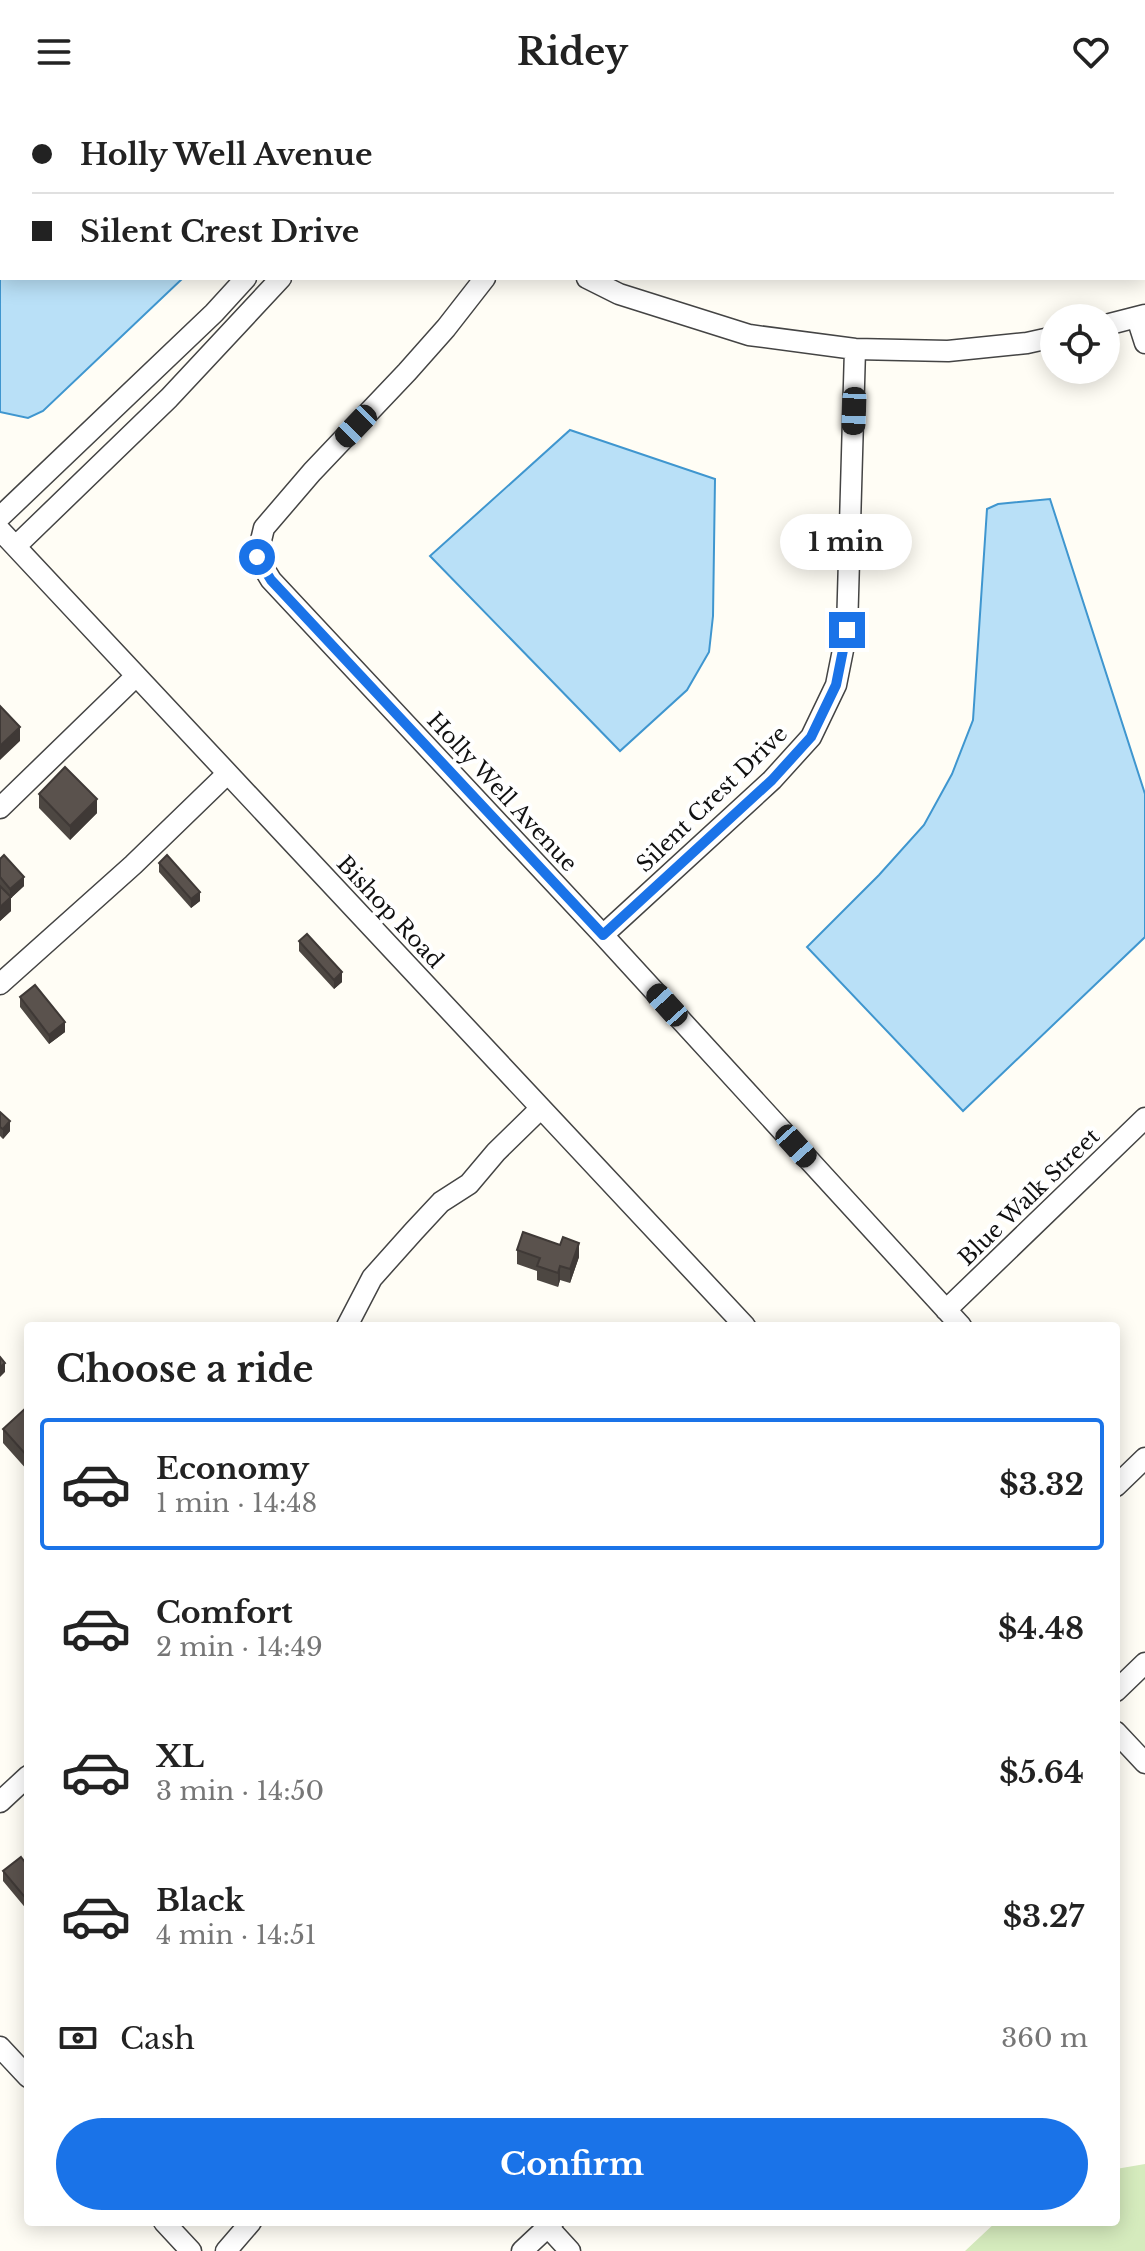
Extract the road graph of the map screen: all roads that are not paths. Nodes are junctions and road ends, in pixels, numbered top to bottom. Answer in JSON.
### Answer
{"nodes":[{"id":1,"x":244,"y":280,"type":"edge"},
{"id":2,"x":279,"y":280,"type":"edge"},
{"id":3,"x":483,"y":280,"type":"edge"},
{"id":4,"x":591,"y":280,"type":"edge"},
{"id":5,"x":1141,"y":316,"type":"edge"},
{"id":6,"x":1120,"y":321,"type":"edge"},
{"id":7,"x":1040,"y":340,"type":"edge"},
{"id":8,"x":1145,"y":343,"type":"edge"},
{"id":9,"x":855,"y":349,"type":"junction"},
{"id":10,"x":0,"y":517,"type":"edge"},
{"id":11,"x":0,"y":530,"type":"edge"},
{"id":12,"x":16,"y":546,"type":"junction"},
{"id":13,"x":136,"y":676,"type":"junction"},
{"id":14,"x":227,"y":774,"type":"junction"},
{"id":15,"x":0,"y":808,"type":"edge"},
{"id":16,"x":603,"y":935,"type":"junction"},
{"id":17,"x":0,"y":984,"type":"edge"},
{"id":18,"x":541,"y":1108,"type":"junction"},
{"id":19,"x":1145,"y":1118,"type":"edge"},
{"id":20,"x":946,"y":1310,"type":"junction"},
{"id":21,"x":349,"y":1322,"type":"edge"},
{"id":22,"x":741,"y":1322,"type":"edge"},
{"id":23,"x":957,"y":1322,"type":"edge"},
{"id":24,"x":1145,"y":1458,"type":"edge"},
{"id":25,"x":1120,"y":1482,"type":"edge"},
{"id":26,"x":1145,"y":1663,"type":"edge"},
{"id":27,"x":1120,"y":1687,"type":"edge"},
{"id":28,"x":1120,"y":1736,"type":"edge"},
{"id":29,"x":1145,"y":1763,"type":"edge"},
{"id":30,"x":24,"y":1780,"type":"edge"},
{"id":31,"x":0,"y":1802,"type":"edge"},
{"id":32,"x":0,"y":2047,"type":"edge"},
{"id":33,"x":24,"y":2073,"type":"edge"},
{"id":34,"x":168,"y":2226,"type":"edge"},
{"id":35,"x":248,"y":2226,"type":"edge"},
{"id":36,"x":548,"y":2226,"type":"edge"},
{"id":37,"x":551,"y":2226,"type":"edge"},
{"id":38,"x":191,"y":2251,"type":"edge"},
{"id":39,"x":226,"y":2251,"type":"edge"},
{"id":40,"x":522,"y":2251,"type":"edge"},
{"id":41,"x":570,"y":2251,"type":"edge"}],
"edges":[{"from":1,"to":10,"type":"street"},
{"from":2,"to":12,"type":"street"},
{"from":3,"to":16,"type":"street","name":"Holly Well Avenue"},
{"from":4,"to":9,"type":"street"},
{"from":5,"to":6,"type":"street"},
{"from":5,"to":8,"type":"street"},
{"from":7,"to":9,"type":"street"},
{"from":9,"to":16,"type":"street","name":"Silent Crest Drive"},
{"from":11,"to":12,"type":"street","name":"Bishop Road"},
{"from":12,"to":13,"type":"street","name":"Bishop Road"},
{"from":13,"to":14,"type":"street","name":"Bishop Road"},
{"from":13,"to":15,"type":"street"},
{"from":14,"to":17,"type":"street"},
{"from":14,"to":18,"type":"street","name":"Bishop Road"},
{"from":16,"to":20,"type":"street","name":"Holly Well Avenue"},
{"from":18,"to":21,"type":"street"},
{"from":18,"to":22,"type":"street","name":"Bishop Road"},
{"from":19,"to":20,"type":"street","name":"Blue Walk Street"},
{"from":20,"to":23,"type":"street","name":"Holly Well Avenue"},
{"from":24,"to":25,"type":"street"},
{"from":26,"to":27,"type":"street"},
{"from":28,"to":29,"type":"street"},
{"from":30,"to":31,"type":"street"},
{"from":32,"to":33,"type":"street"},
{"from":34,"to":38,"type":"street"},
{"from":35,"to":39,"type":"street"},
{"from":36,"to":40,"type":"street"},
{"from":37,"to":41,"type":"street"}]}
